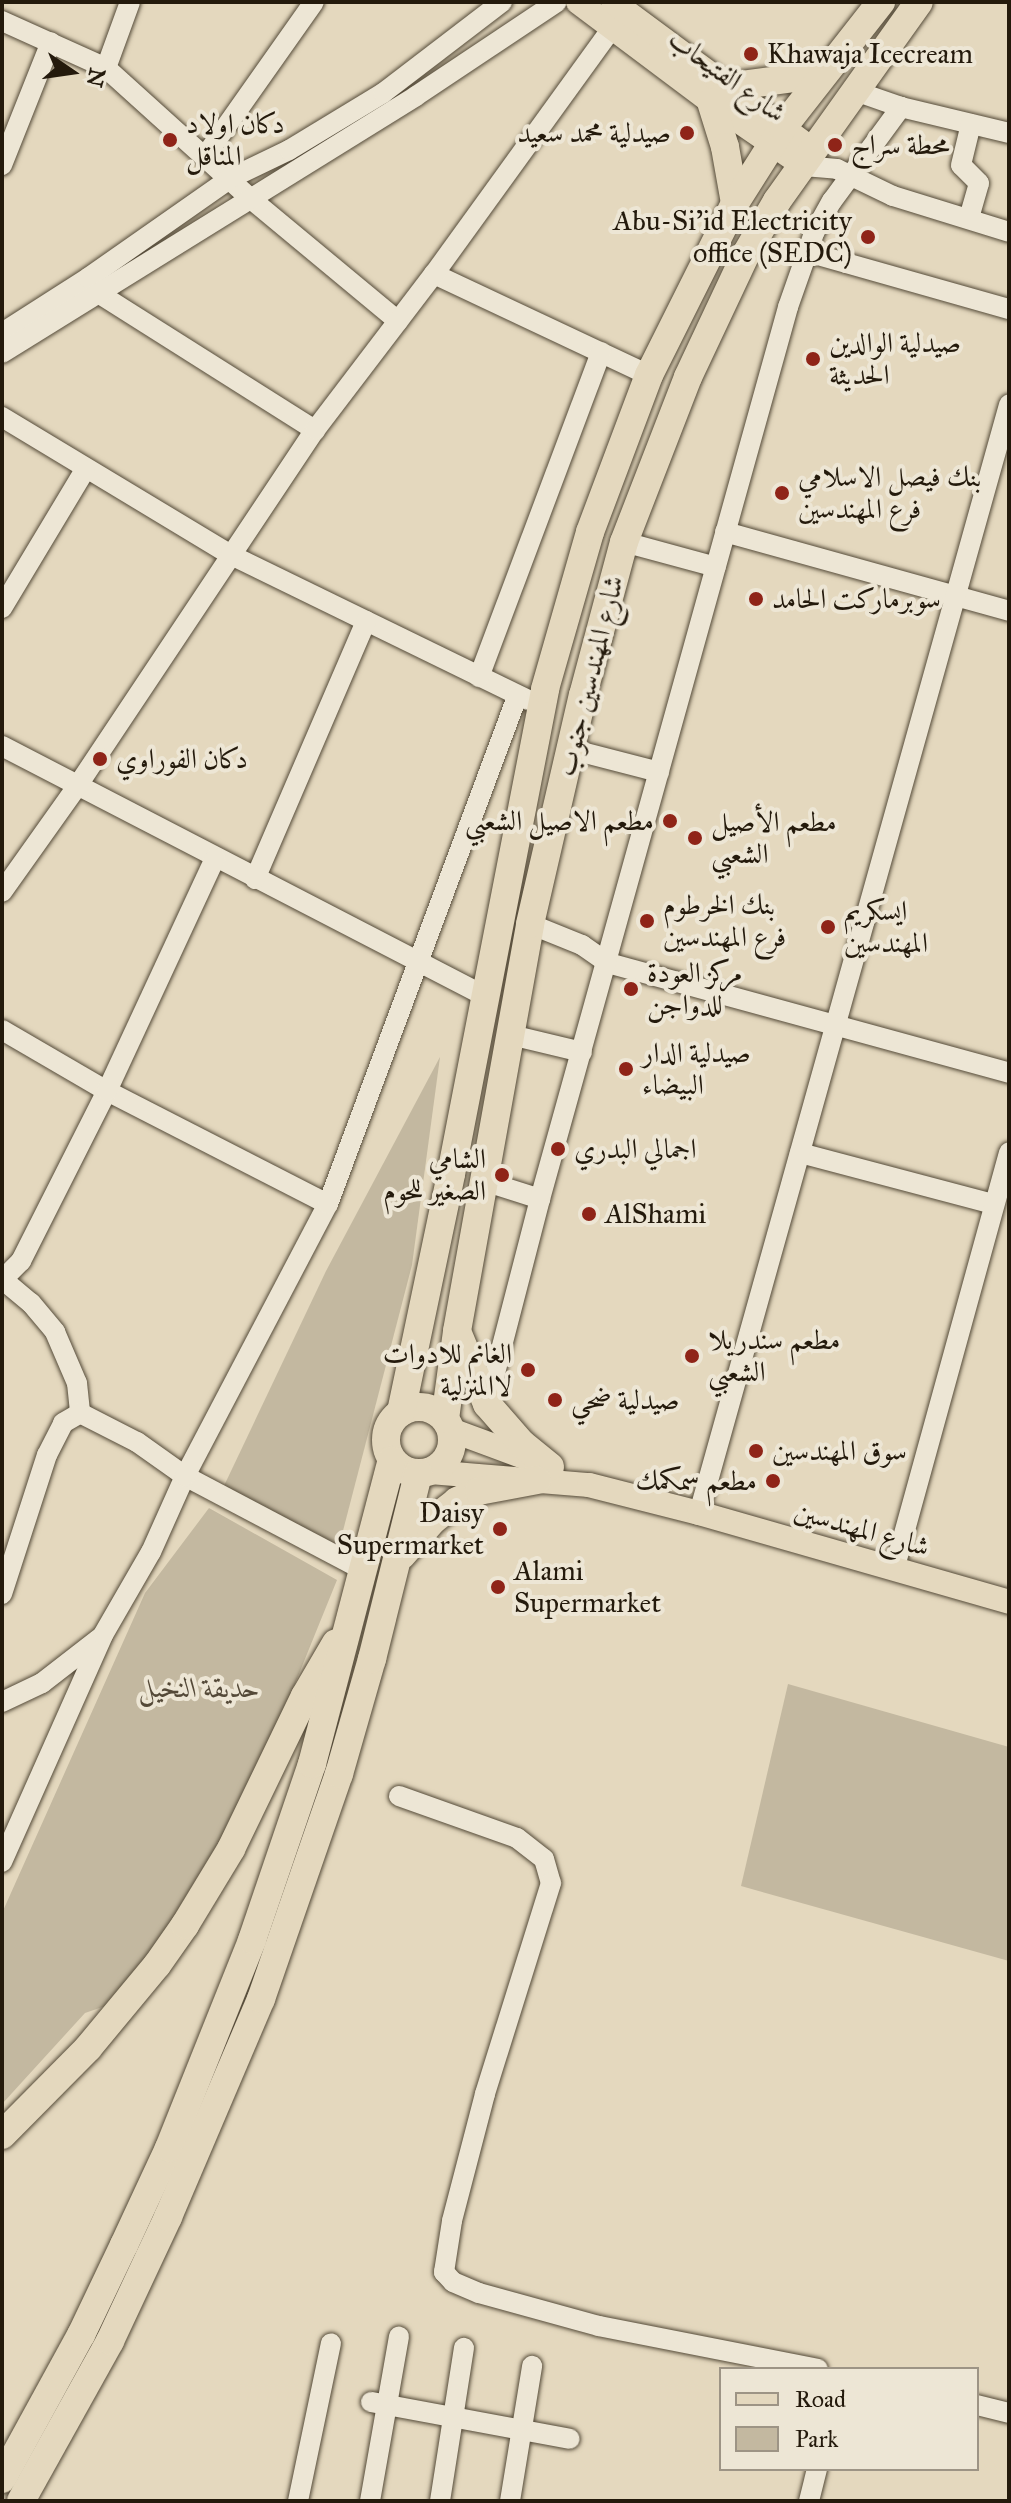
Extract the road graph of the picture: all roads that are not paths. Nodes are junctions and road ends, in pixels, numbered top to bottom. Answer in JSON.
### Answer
{"nodes":[{"id":1,"x":130,"y":2,"type":"edge"},
{"id":2,"x":314,"y":2,"type":"edge"},
{"id":3,"x":502,"y":2,"type":"edge"},
{"id":4,"x":557,"y":2,"type":"edge"},
{"id":5,"x":578,"y":2,"type":"edge"},
{"id":6,"x":881,"y":2,"type":"edge"},
{"id":7,"x":919,"y":2,"type":"edge"},
{"id":8,"x":618,"y":10,"type":"edge"},
{"id":9,"x":2,"y":21,"type":"edge"},
{"id":10,"x":51,"y":42,"type":"junction"},
{"id":11,"x":833,"y":62,"type":"junction"},
{"id":12,"x":423,"y":63,"type":"junction"},
{"id":13,"x":106,"y":68,"type":"junction"},
{"id":14,"x":438,"y":81,"type":"junction"},
{"id":15,"x":855,"y":91,"type":"junction"},
{"id":16,"x":719,"y":95,"type":"junction"},
{"id":17,"x":901,"y":107,"type":"junction"},
{"id":18,"x":971,"y":124,"type":"junction"},
{"id":19,"x":1009,"y":133,"type":"edge"},
{"id":20,"x":776,"y":136,"type":"junction"},
{"id":21,"x":206,"y":155,"type":"junction"},
{"id":22,"x":815,"y":161,"type":"junction"},
{"id":23,"x":2,"y":165,"type":"edge"},
{"id":24,"x":853,"y":174,"type":"junction"},
{"id":25,"x":231,"y":178,"type":"junction"},
{"id":26,"x":251,"y":199,"type":"junction"},
{"id":27,"x":735,"y":203,"type":"junction"},
{"id":28,"x":189,"y":210,"type":"junction"},
{"id":29,"x":969,"y":218,"type":"junction"},
{"id":30,"x":202,"y":228,"type":"junction"},
{"id":31,"x":1009,"y":232,"type":"edge"},
{"id":32,"x":807,"y":252,"type":"junction"},
{"id":33,"x":434,"y":274,"type":"junction"},
{"id":34,"x":98,"y":293,"type":"junction"},
{"id":35,"x":1009,"y":309,"type":"edge"},
{"id":36,"x":398,"y":321,"type":"junction"},
{"id":37,"x":2,"y":333,"type":"edge"},
{"id":38,"x":601,"y":352,"type":"junction"},
{"id":39,"x":2,"y":353,"type":"edge"},
{"id":40,"x":649,"y":375,"type":"junction"},
{"id":41,"x":1009,"y":405,"type":"edge"},
{"id":42,"x":2,"y":417,"type":"edge"},
{"id":43,"x":315,"y":430,"type":"junction"},
{"id":44,"x":85,"y":470,"type":"junction"},
{"id":45,"x":725,"y":532,"type":"junction"},
{"id":46,"x":624,"y":542,"type":"junction"},
{"id":47,"x":231,"y":555,"type":"junction"},
{"id":48,"x":716,"y":567,"type":"junction"},
{"id":49,"x":957,"y":596,"type":"junction"},
{"id":50,"x":2,"y":608,"type":"edge"},
{"id":51,"x":1009,"y":611,"type":"edge"},
{"id":52,"x":366,"y":621,"type":"junction"},
{"id":53,"x":479,"y":677,"type":"junction"},
{"id":54,"x":530,"y":700,"type":"junction"},
{"id":55,"x":2,"y":746,"type":"edge"},
{"id":56,"x":570,"y":749,"type":"junction"},
{"id":57,"x":659,"y":772,"type":"junction"},
{"id":58,"x":78,"y":785,"type":"junction"},
{"id":59,"x":523,"y":793,"type":"junction"},
{"id":60,"x":558,"y":800,"type":"junction"},
{"id":61,"x":215,"y":858,"type":"junction"},
{"id":62,"x":255,"y":879,"type":"junction"},
{"id":63,"x":2,"y":892,"type":"edge"},
{"id":64,"x":530,"y":924,"type":"junction"},
{"id":65,"x":421,"y":961,"type":"junction"},
{"id":66,"x":608,"y":963,"type":"junction"},
{"id":67,"x":485,"y":996,"type":"junction"},
{"id":68,"x":837,"y":1023,"type":"junction"},
{"id":69,"x":2,"y":1030,"type":"edge"},
{"id":70,"x":511,"y":1035,"type":"junction"},
{"id":71,"x":582,"y":1052,"type":"junction"},
{"id":72,"x":1009,"y":1073,"type":"edge"},
{"id":73,"x":107,"y":1091,"type":"junction"},
{"id":74,"x":800,"y":1153,"type":"junction"},
{"id":75,"x":1009,"y":1153,"type":"edge"},
{"id":76,"x":484,"y":1181,"type":"junction"},
{"id":77,"x":540,"y":1199,"type":"junction"},
{"id":78,"x":328,"y":1204,"type":"junction"},
{"id":79,"x":993,"y":1204,"type":"junction"},
{"id":80,"x":2,"y":1280,"type":"edge"},
{"id":81,"x":457,"y":1331,"type":"junction"},
{"id":82,"x":487,"y":1404,"type":"junction"},
{"id":83,"x":401,"y":1412,"type":"junction"},
{"id":84,"x":80,"y":1413,"type":"junction"},
{"id":85,"x":448,"y":1424,"type":"junction"},
{"id":86,"x":392,"y":1460,"type":"junction"},
{"id":87,"x":424,"y":1473,"type":"junction"},
{"id":88,"x":544,"y":1473,"type":"junction"},
{"id":89,"x":185,"y":1476,"type":"junction"},
{"id":90,"x":699,"y":1513,"type":"junction"},
{"id":91,"x":396,"y":1562,"type":"junction"},
{"id":92,"x":894,"y":1570,"type":"junction"},
{"id":93,"x":365,"y":1571,"type":"junction"},
{"id":94,"x":2,"y":1594,"type":"edge"},
{"id":95,"x":1009,"y":1602,"type":"edge"},
{"id":96,"x":356,"y":1608,"type":"junction"},
{"id":97,"x":103,"y":1635,"type":"junction"},
{"id":98,"x":2,"y":1702,"type":"edge"},
{"id":99,"x":399,"y":1796,"type":"dead end"},
{"id":100,"x":2,"y":1862,"type":"edge"},
{"id":101,"x":2,"y":2135,"type":"edge"},
{"id":102,"x":399,"y":2337,"type":"dead end"},
{"id":103,"x":331,"y":2343,"type":"dead end"},
{"id":104,"x":464,"y":2348,"type":"dead end"},
{"id":105,"x":532,"y":2366,"type":"dead end"},
{"id":106,"x":808,"y":2367,"type":"edge"},
{"id":107,"x":378,"y":2403,"type":"junction"},
{"id":108,"x":979,"y":2406,"type":"edge"},
{"id":109,"x":1009,"y":2413,"type":"edge"},
{"id":110,"x":454,"y":2417,"type":"junction"},
{"id":111,"x":522,"y":2430,"type":"junction"},
{"id":112,"x":570,"y":2439,"type":"dead end"},
{"id":113,"x":816,"y":2471,"type":"edge"},
{"id":114,"x":2,"y":2479,"type":"edge"},
{"id":115,"x":21,"y":2501,"type":"edge"},
{"id":116,"x":298,"y":2501,"type":"edge"},
{"id":117,"x":370,"y":2501,"type":"edge"},
{"id":118,"x":440,"y":2501,"type":"edge"},
{"id":119,"x":510,"y":2501,"type":"edge"},
{"id":120,"x":809,"y":2501,"type":"edge"}],
"edges":[{"from":1,"to":13,"type":"street"},
{"from":2,"to":21,"type":"street"},
{"from":3,"to":12,"type":"street"},
{"from":4,"to":14,"type":"street"},
{"from":5,"to":8,"type":"main road","name":"شارع الفتيحاب"},
{"from":6,"to":11,"type":"highway","name":"شارع المهندسين جنوب"},
{"from":7,"to":15,"type":"highway","name":"شارع المهندسين جنوب"},
{"from":8,"to":16,"type":"main road","name":"شارع الفتيحاب"},
{"from":8,"to":33,"type":"street"},
{"from":9,"to":10,"type":"street"},
{"from":10,"to":13,"type":"street"},
{"from":10,"to":23,"type":"street"},
{"from":11,"to":16,"type":"highway"},
{"from":11,"to":20,"type":"highway","name":"شارع المهندسين جنوب"},
{"from":12,"to":14,"type":"street"},
{"from":12,"to":25,"type":"street"},
{"from":13,"to":21,"type":"street"},
{"from":14,"to":26,"type":"street"},
{"from":15,"to":17,"type":"street"},
{"from":15,"to":22,"type":"highway","name":"شارع المهندسين جنوب"},
{"from":16,"to":20,"type":"main road","name":"شارع الفتيحاب"},
{"from":16,"to":27,"type":"highway"},
{"from":17,"to":18,"type":"street"},
{"from":17,"to":24,"type":"street"},
{"from":18,"to":19,"type":"street"},
{"from":18,"to":29,"type":"street"},
{"from":20,"to":22,"type":"main road","name":"شارع الفتيحاب"},
{"from":20,"to":27,"type":"highway","name":"شارع المهندسين جنوب"},
{"from":21,"to":25,"type":"street"},
{"from":22,"to":24,"type":"street"},
{"from":22,"to":46,"type":"highway","name":"شارع المهندسين جنوب"},
{"from":24,"to":29,"type":"street"},
{"from":24,"to":32,"type":"street"},
{"from":25,"to":26,"type":"street"},
{"from":25,"to":28,"type":"street"},
{"from":26,"to":30,"type":"street"},
{"from":26,"to":36,"type":"street"},
{"from":27,"to":40,"type":"highway","name":"شارع المهندسين جنوب"},
{"from":28,"to":30,"type":"street"},
{"from":28,"to":37,"type":"street"},
{"from":29,"to":31,"type":"street"},
{"from":30,"to":34,"type":"street"},
{"from":32,"to":35,"type":"street"},
{"from":32,"to":45,"type":"street"},
{"from":33,"to":36,"type":"street"},
{"from":33,"to":38,"type":"street"},
{"from":34,"to":39,"type":"street"},
{"from":34,"to":43,"type":"street"},
{"from":36,"to":43,"type":"street"},
{"from":38,"to":40,"type":"street"},
{"from":38,"to":53,"type":"street"},
{"from":40,"to":54,"type":"highway","name":"شارع المهندسين جنوب"},
{"from":41,"to":49,"type":"street"},
{"from":42,"to":44,"type":"street"},
{"from":43,"to":47,"type":"street"},
{"from":44,"to":47,"type":"street"},
{"from":44,"to":50,"type":"street"},
{"from":45,"to":48,"type":"street"},
{"from":45,"to":49,"type":"street"},
{"from":46,"to":48,"type":"street"},
{"from":46,"to":56,"type":"highway","name":"شارع المهندسين جنوب"},
{"from":47,"to":52,"type":"street"},
{"from":47,"to":58,"type":"street"},
{"from":48,"to":57,"type":"street"},
{"from":49,"to":51,"type":"street"},
{"from":49,"to":68,"type":"street"},
{"from":52,"to":53,"type":"street"},
{"from":52,"to":62,"type":"street"},
{"from":53,"to":54,"type":"street"},
{"from":54,"to":59,"type":"highway","name":"شارع المهندسين جنوب"},
{"from":54,"to":65,"type":"street"},
{"from":55,"to":58,"type":"street"},
{"from":56,"to":57,"type":"street"},
{"from":56,"to":60,"type":"highway","name":"شارع المهندسين جنوب"},
{"from":57,"to":66,"type":"street"},
{"from":58,"to":61,"type":"street"},
{"from":58,"to":63,"type":"street"},
{"from":59,"to":60,"type":"highway"},
{"from":59,"to":67,"type":"highway","name":"شارع المهندسين جنوب"},
{"from":60,"to":64,"type":"highway","name":"شارع المهندسين جنوب"},
{"from":61,"to":62,"type":"street"},
{"from":61,"to":73,"type":"street"},
{"from":62,"to":65,"type":"street"},
{"from":64,"to":66,"type":"street"},
{"from":64,"to":70,"type":"highway","name":"شارع المهندسين جنوب"},
{"from":65,"to":67,"type":"street"},
{"from":65,"to":78,"type":"street"},
{"from":66,"to":68,"type":"street"},
{"from":66,"to":71,"type":"street"},
{"from":67,"to":83,"type":"highway","name":"شارع المهندسين جنوب"},
{"from":68,"to":72,"type":"street"},
{"from":68,"to":74,"type":"street"},
{"from":69,"to":73,"type":"street"},
{"from":70,"to":71,"type":"street"},
{"from":70,"to":76,"type":"highway","name":"شارع المهندسين جنوب"},
{"from":71,"to":77,"type":"street"},
{"from":73,"to":78,"type":"street"},
{"from":73,"to":80,"type":"street"},
{"from":74,"to":79,"type":"street"},
{"from":74,"to":90,"type":"street"},
{"from":75,"to":79,"type":"street"},
{"from":76,"to":77,"type":"street"},
{"from":76,"to":81,"type":"highway","name":"شارع المهندسين جنوب"},
{"from":77,"to":82,"type":"street"},
{"from":78,"to":89,"type":"street"},
{"from":79,"to":92,"type":"street"},
{"from":80,"to":84,"type":"street"},
{"from":81,"to":82,"type":"highway"},
{"from":81,"to":85,"type":"highway","name":"شارع المهندسين جنوب"},
{"from":82,"to":88,"type":"highway"},
{"from":83,"to":85,"type":"highway"},
{"from":83,"to":86,"type":"highway"},
{"from":84,"to":89,"type":"street"},
{"from":84,"to":94,"type":"street"},
{"from":85,"to":87,"type":"highway"},
{"from":85,"to":88,"type":"main road"},
{"from":86,"to":87,"type":"highway"},
{"from":86,"to":93,"type":"highway"},
{"from":87,"to":88,"type":"main road"},
{"from":87,"to":91,"type":"highway"},
{"from":88,"to":90,"type":"main road","name":"شارع المهندسين"},
{"from":88,"to":91,"type":"highway"},
{"from":89,"to":93,"type":"street"},
{"from":89,"to":97,"type":"street"},
{"from":90,"to":92,"type":"main road","name":"شارع المهندسين"},
{"from":91,"to":115,"type":"highway"},
{"from":92,"to":95,"type":"main road","name":"شارع المهندسين"},
{"from":93,"to":96,"type":"highway"},
{"from":96,"to":101,"type":"highway"},
{"from":96,"to":114,"type":"highway"},
{"from":97,"to":98,"type":"street"},
{"from":97,"to":100,"type":"street"},
{"from":99,"to":106,"type":"street"},
{"from":102,"to":107,"type":"street"},
{"from":103,"to":116,"type":"street"},
{"from":104,"to":110,"type":"street"},
{"from":105,"to":111,"type":"street"},
{"from":107,"to":110,"type":"street"},
{"from":107,"to":117,"type":"street"},
{"from":108,"to":109,"type":"street"},
{"from":110,"to":111,"type":"street"},
{"from":110,"to":118,"type":"street"},
{"from":111,"to":112,"type":"street"},
{"from":111,"to":119,"type":"street"},
{"from":113,"to":120,"type":"street"}]}
